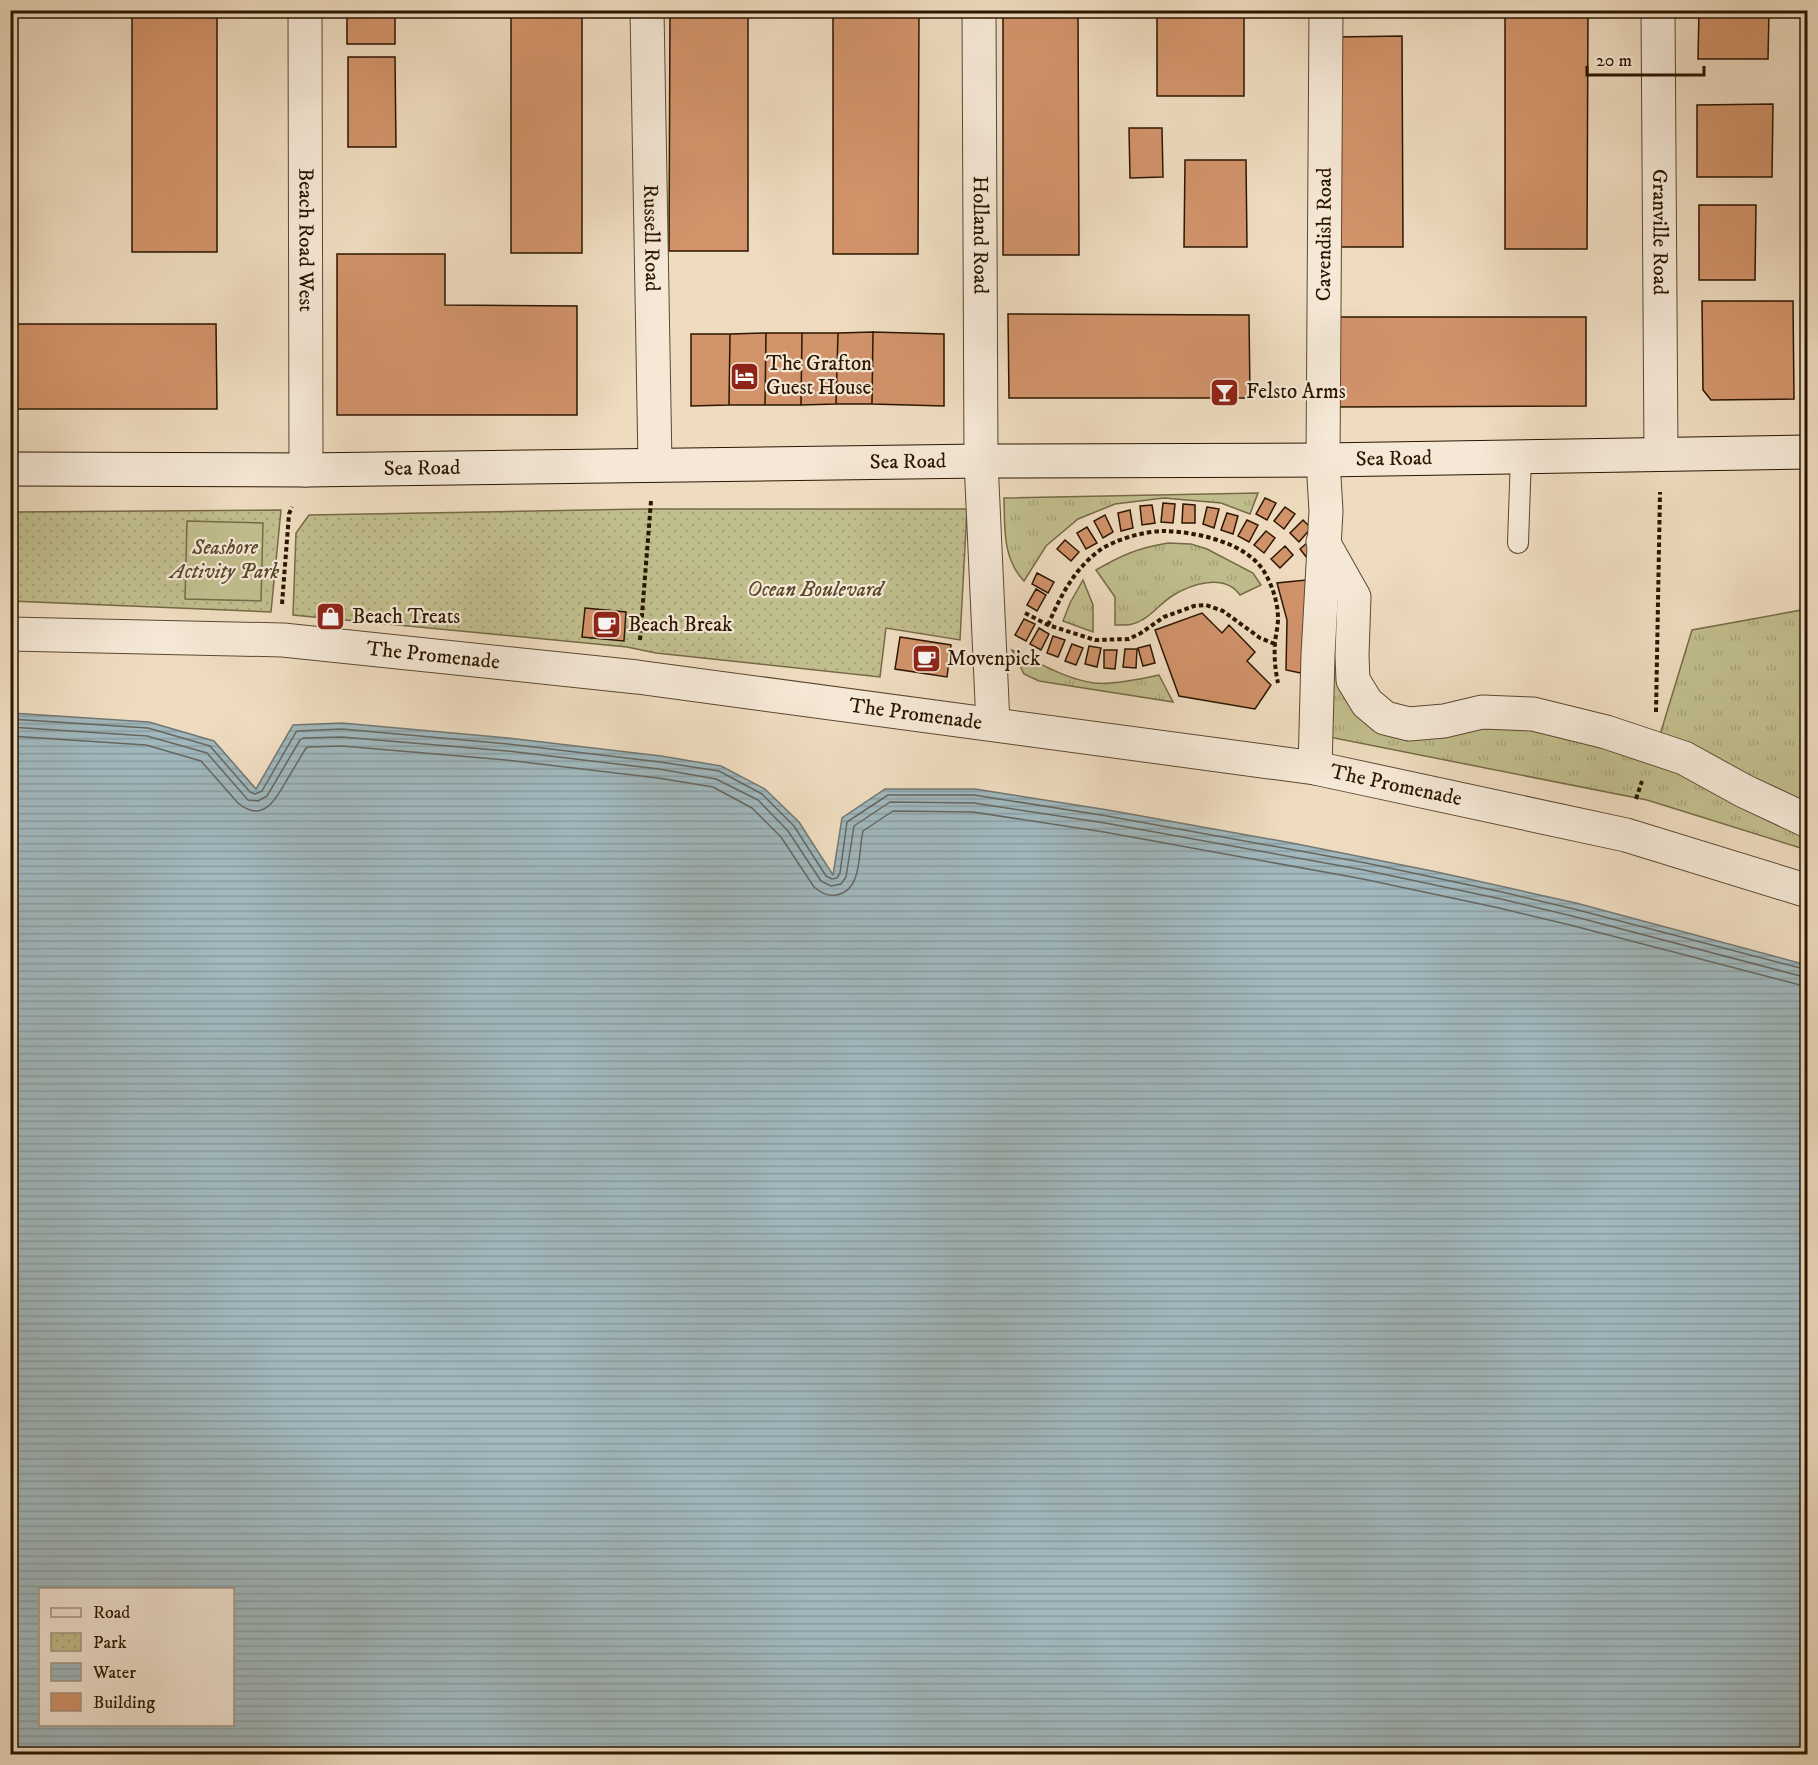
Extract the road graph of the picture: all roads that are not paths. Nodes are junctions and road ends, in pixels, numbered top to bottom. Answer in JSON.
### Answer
{"nodes":[{"id":1,"x":306,"y":10,"type":"edge"},
{"id":2,"x":647,"y":10,"type":"edge"},
{"id":3,"x":979,"y":10,"type":"edge"},
{"id":4,"x":1326,"y":10,"type":"edge"},
{"id":5,"x":1659,"y":10,"type":"edge"},
{"id":6,"x":1808,"y":452,"type":"edge"},
{"id":7,"x":1661,"y":453,"type":"junction"},
{"id":8,"x":1521,"y":456,"type":"junction"},
{"id":9,"x":1323,"y":459,"type":"junction"},
{"id":10,"x":981,"y":461,"type":"junction"},
{"id":11,"x":655,"y":464,"type":"junction"},
{"id":12,"x":10,"y":469,"type":"edge"},
{"id":13,"x":306,"y":470,"type":"junction"},
{"id":14,"x":1323,"y":542,"type":"junction"},
{"id":15,"x":1518,"y":543,"type":"dead end"},
{"id":16,"x":10,"y":634,"type":"edge"},
{"id":17,"x":993,"y":724,"type":"junction"},
{"id":18,"x":1315,"y":768,"type":"junction"},
{"id":19,"x":1808,"y":821,"type":"edge"},
{"id":20,"x":1808,"y":891,"type":"edge"}],
"edges":[{"from":1,"to":13,"type":"street","name":"Beach Road West"},
{"from":2,"to":11,"type":"street","name":"Russell Road"},
{"from":3,"to":10,"type":"street","name":"Holland Road"},
{"from":4,"to":9,"type":"street","name":"Cavendish Road"},
{"from":5,"to":7,"type":"street","name":"Granville Road"},
{"from":6,"to":7,"type":"street","name":"Sea Road"},
{"from":7,"to":8,"type":"street","name":"Sea Road"},
{"from":8,"to":9,"type":"street","name":"Sea Road"},
{"from":8,"to":15,"type":"lane"},
{"from":9,"to":10,"type":"street","name":"Sea Road"},
{"from":9,"to":14,"type":"street","name":"Cavendish Road"},
{"from":10,"to":11,"type":"street","name":"Sea Road"},
{"from":10,"to":17,"type":"street","name":"Holland Road"},
{"from":11,"to":13,"type":"street","name":"Sea Road"},
{"from":12,"to":13,"type":"street","name":"Sea Road"},
{"from":14,"to":18,"type":"street","name":"Cavendish Road"},
{"from":14,"to":19,"type":"street"},
{"from":16,"to":17,"type":"street","name":"The Promenade"},
{"from":17,"to":18,"type":"street","name":"The Promenade"},
{"from":18,"to":20,"type":"street","name":"The Promenade"}]}
